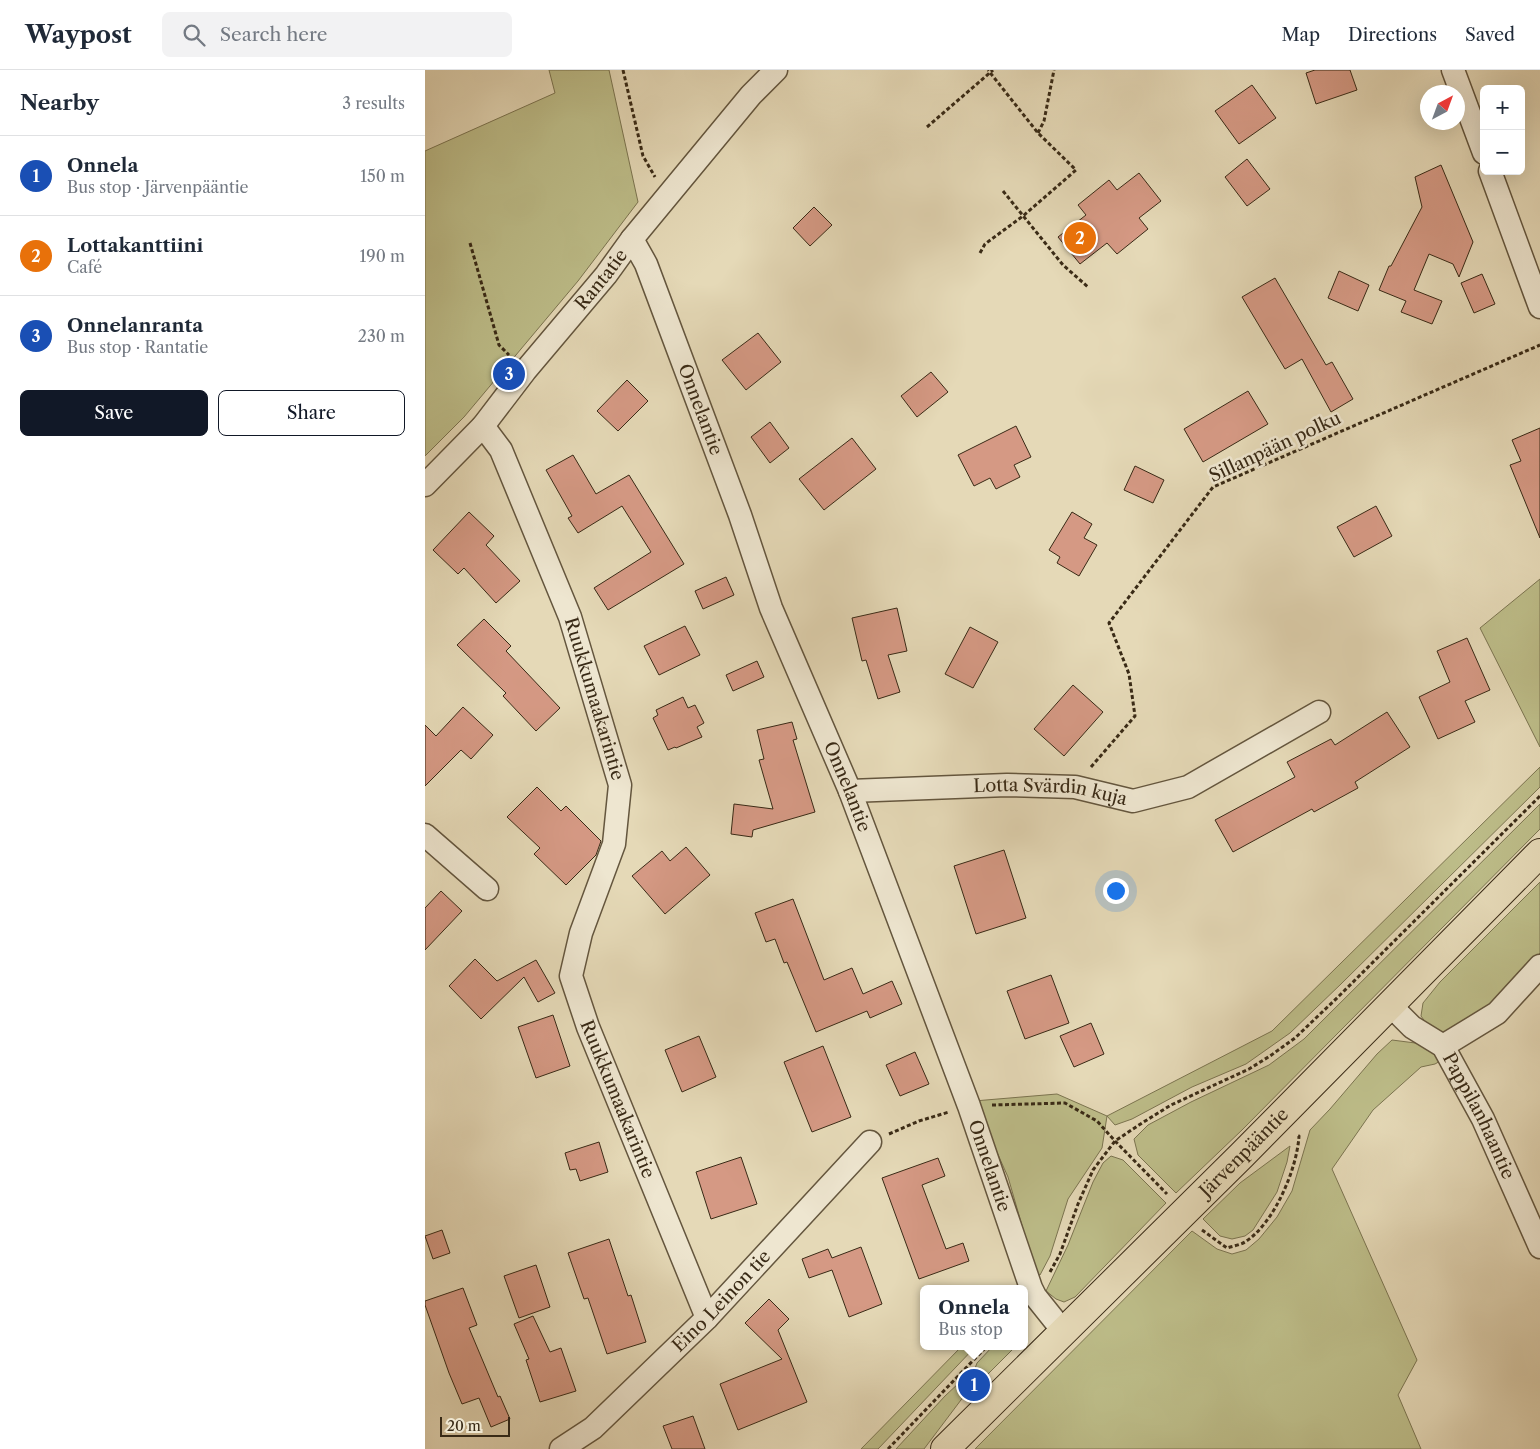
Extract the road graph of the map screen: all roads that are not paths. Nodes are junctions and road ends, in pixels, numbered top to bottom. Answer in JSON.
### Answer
{"nodes":[{"id":1,"x":775,"y":70,"type":"edge"},
{"id":2,"x":1453,"y":70,"type":"edge"},
{"id":3,"x":1480,"y":142,"type":"edge"},
{"id":4,"x":1491,"y":175,"type":"edge"},
{"id":5,"x":632,"y":239,"type":"junction"},
{"id":6,"x":1540,"y":307,"type":"edge"},
{"id":7,"x":483,"y":426,"type":"junction"},
{"id":8,"x":425,"y":485,"type":"edge"},
{"id":9,"x":1319,"y":712,"type":"dead end"},
{"id":10,"x":850,"y":791,"type":"junction"},
{"id":11,"x":425,"y":835,"type":"edge"},
{"id":12,"x":1540,"y":853,"type":"edge"},
{"id":13,"x":487,"y":889,"type":"dead end"},
{"id":14,"x":1540,"y":966,"type":"edge"},
{"id":15,"x":1390,"y":1005,"type":"junction"},
{"id":16,"x":1443,"y":1046,"type":"junction"},
{"id":17,"x":870,"y":1142,"type":"dead end"},
{"id":18,"x":1540,"y":1247,"type":"edge"},
{"id":19,"x":707,"y":1318,"type":"junction"},
{"id":20,"x":1063,"y":1331,"type":"junction"},
{"id":21,"x":561,"y":1449,"type":"edge"},
{"id":22,"x":945,"y":1449,"type":"edge"}],
"edges":[{"from":1,"to":5,"type":"street","name":"Rantatie"},
{"from":2,"to":3,"type":"street"},
{"from":4,"to":6,"type":"street"},
{"from":5,"to":7,"type":"street","name":"Rantatie"},
{"from":5,"to":10,"type":"street","name":"Onnelantie"},
{"from":7,"to":8,"type":"street","name":"Rantatie"},
{"from":7,"to":19,"type":"street","name":"Ruukkumaakarintie"},
{"from":9,"to":10,"type":"street","name":"Lotta Svärdin kuja"},
{"from":10,"to":20,"type":"street","name":"Onnelantie"},
{"from":11,"to":13,"type":"street"},
{"from":12,"to":15,"type":"main road","name":"Järvenpääntie"},
{"from":14,"to":16,"type":"street"},
{"from":15,"to":16,"type":"street","name":"Pappilanhaantie"},
{"from":15,"to":20,"type":"main road","name":"Järvenpääntie"},
{"from":16,"to":18,"type":"street","name":"Pappilanhaantie"},
{"from":17,"to":19,"type":"street","name":"Eino Leinon tie"},
{"from":19,"to":21,"type":"street","name":"Eino Leinon tie"},
{"from":20,"to":22,"type":"main road","name":"Järvenpääntie"}]}
